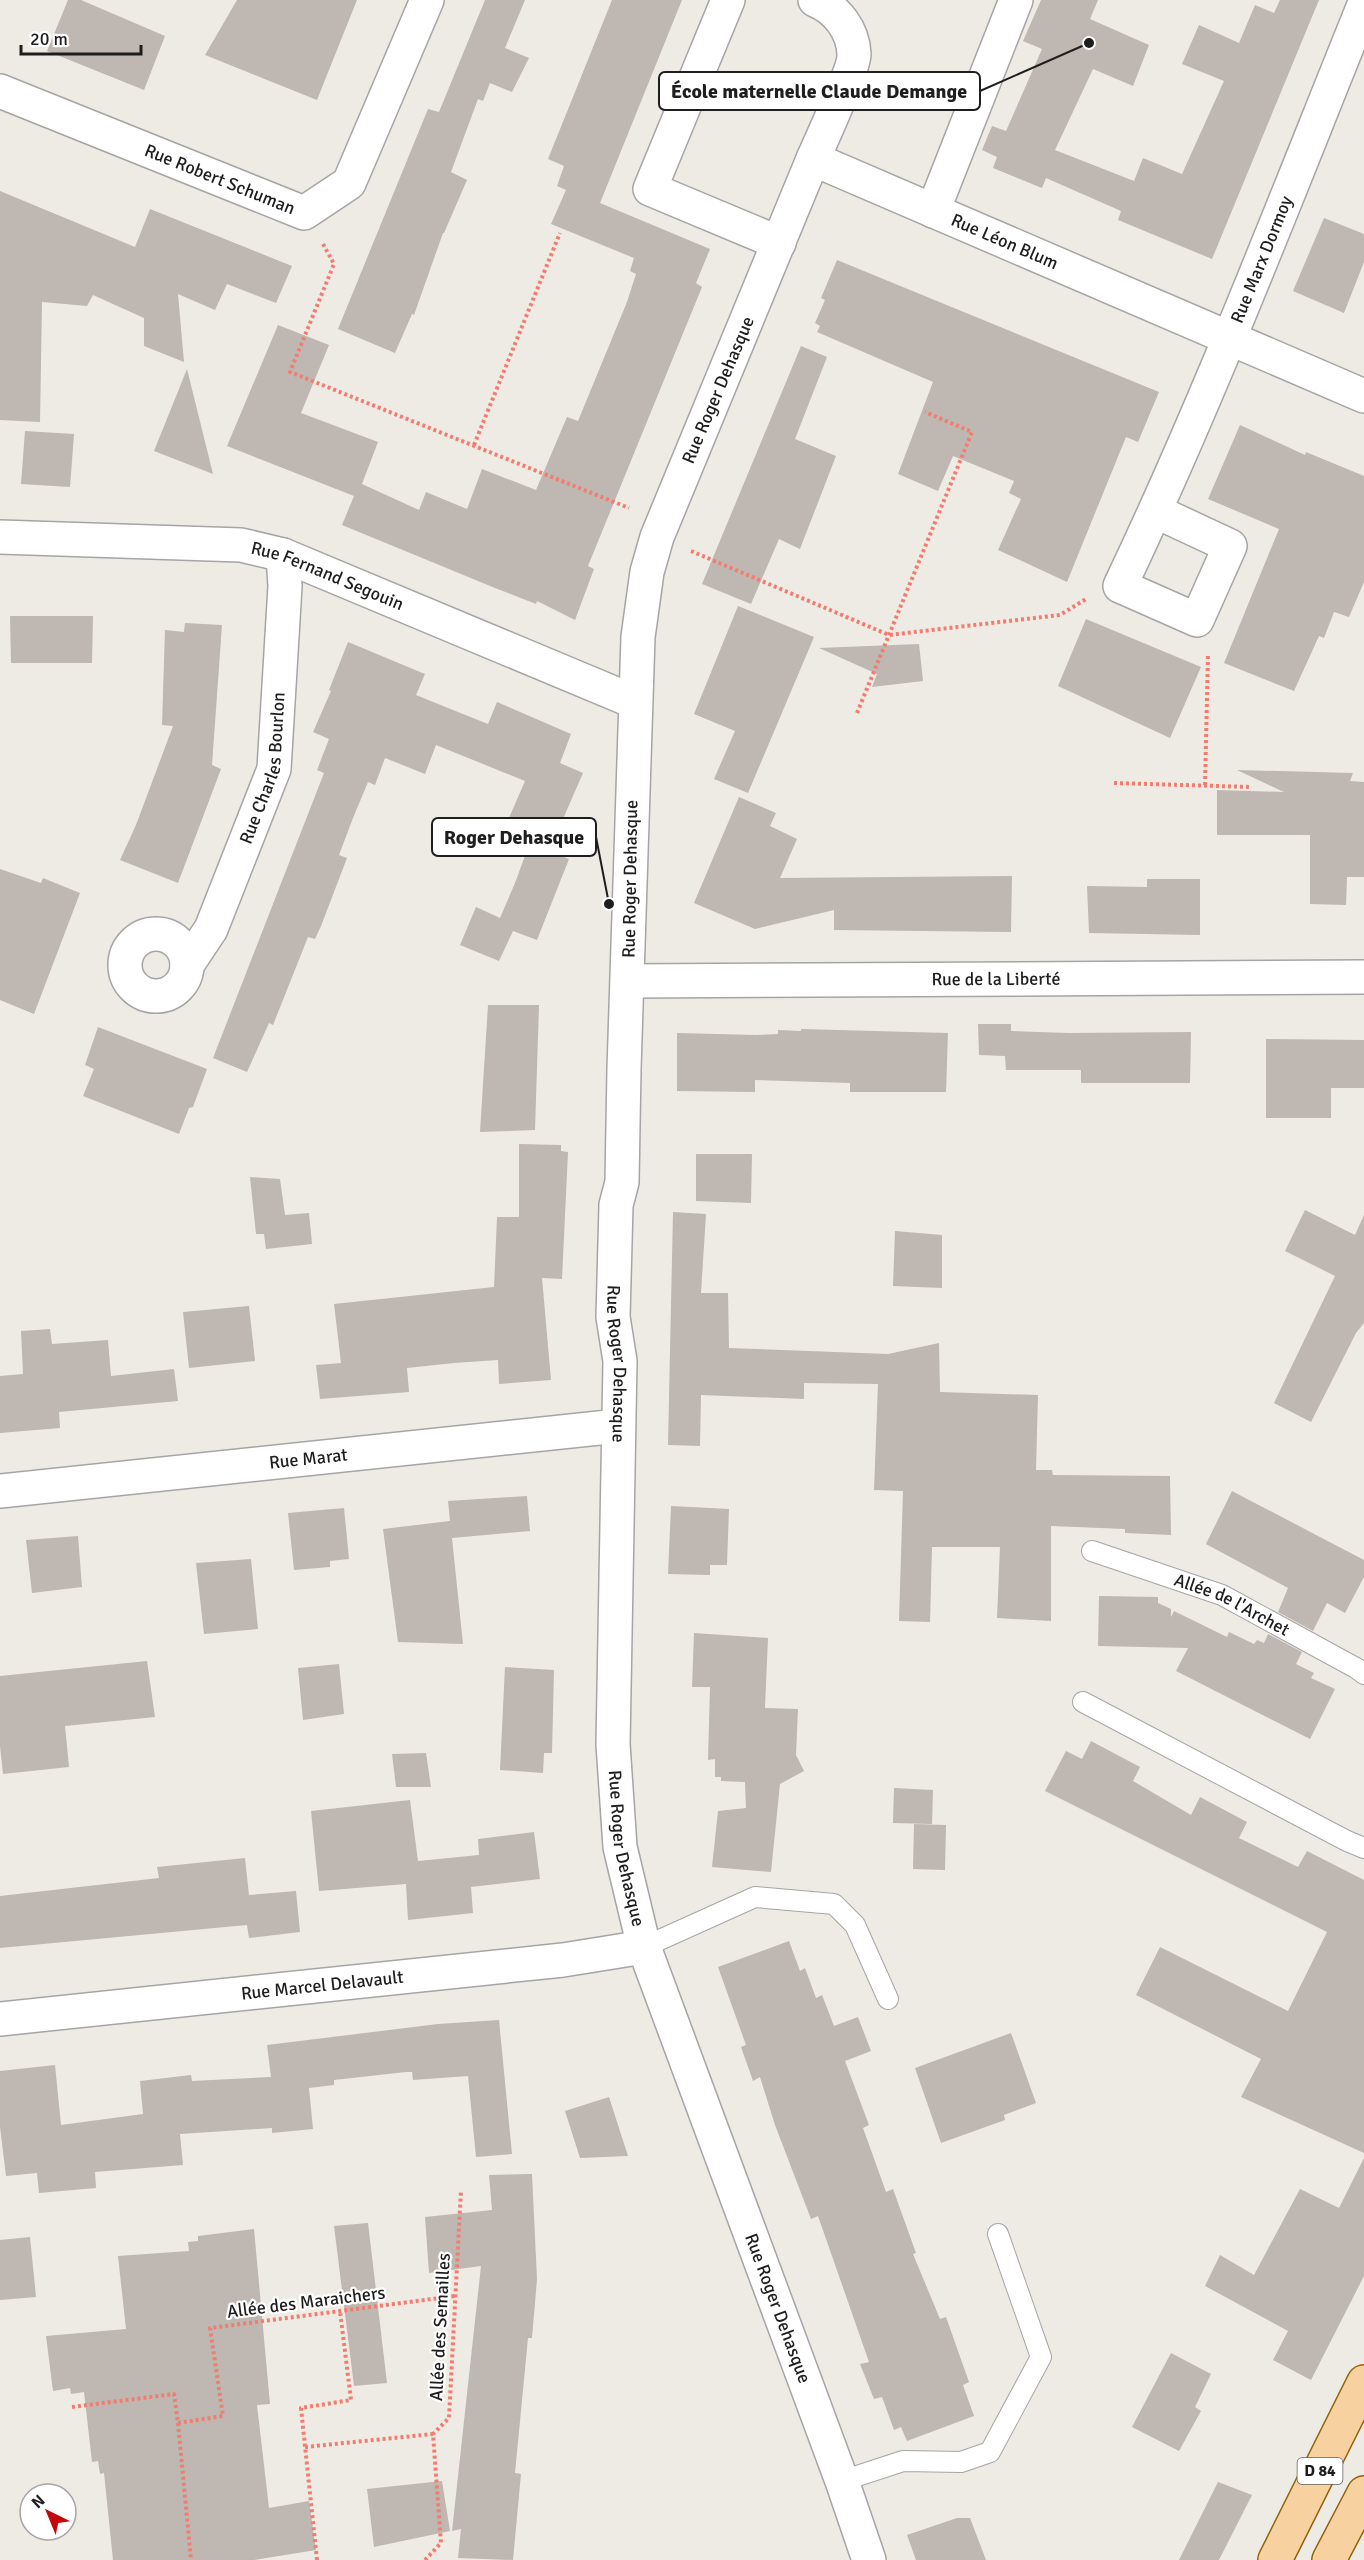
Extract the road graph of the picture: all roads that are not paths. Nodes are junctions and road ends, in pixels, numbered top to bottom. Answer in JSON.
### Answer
{"nodes":[{"id":1,"x":427,"y":0,"type":"edge"},
{"id":2,"x":728,"y":0,"type":"edge"},
{"id":3,"x":815,"y":0,"type":"edge"},
{"id":4,"x":1016,"y":0,"type":"edge"},
{"id":5,"x":1364,"y":5,"type":"edge"},
{"id":6,"x":0,"y":91,"type":"edge"},
{"id":7,"x":813,"y":159,"type":"junction"},
{"id":8,"x":933,"y":211,"type":"junction"},
{"id":9,"x":779,"y":243,"type":"junction"},
{"id":10,"x":1228,"y":338,"type":"junction"},
{"id":11,"x":1364,"y":396,"type":"edge"},
{"id":12,"x":1155,"y":511,"type":"junction"},
{"id":13,"x":0,"y":537,"type":"edge"},
{"id":14,"x":283,"y":555,"type":"junction"},
{"id":15,"x":635,"y":702,"type":"junction"},
{"id":16,"x":187,"y":965,"type":"dead end"},
{"id":17,"x":1364,"y":977,"type":"edge"},
{"id":18,"x":628,"y":981,"type":"junction"},
{"id":19,"x":618,"y":1426,"type":"junction"},
{"id":20,"x":0,"y":1491,"type":"edge"},
{"id":21,"x":1092,"y":1551,"type":"dead end"},
{"id":22,"x":1364,"y":1674,"type":"edge"},
{"id":23,"x":1083,"y":1702,"type":"dead end"},
{"id":24,"x":1364,"y":1848,"type":"edge"},
{"id":25,"x":644,"y":1947,"type":"junction"},
{"id":26,"x":888,"y":1999,"type":"dead end"},
{"id":27,"x":0,"y":2019,"type":"edge"},
{"id":28,"x":998,"y":2234,"type":"dead end"},
{"id":29,"x":1364,"y":2382,"type":"edge"},
{"id":30,"x":842,"y":2481,"type":"junction"},
{"id":31,"x":1364,"y":2493,"type":"edge"},
{"id":32,"x":869,"y":2560,"type":"edge"},
{"id":33,"x":1275,"y":2560,"type":"edge"},
{"id":34,"x":1329,"y":2560,"type":"edge"}],
"edges":[{"from":1,"to":6,"type":"street","name":"Rue Robert Schuman"},
{"from":2,"to":9,"type":"street"},
{"from":3,"to":7,"type":"street"},
{"from":4,"to":8,"type":"street"},
{"from":5,"to":10,"type":"street","name":"Rue Marx Dormoy"},
{"from":7,"to":8,"type":"street","name":"Rue Léon Blum"},
{"from":7,"to":9,"type":"street","name":"Rue Roger Dehasque"},
{"from":8,"to":10,"type":"street","name":"Rue Léon Blum"},
{"from":9,"to":15,"type":"street","name":"Rue Roger Dehasque"},
{"from":10,"to":11,"type":"street","name":"Rue Léon Blum"},
{"from":10,"to":12,"type":"street","name":"Rue Marx Dormoy"},
{"from":12,"to":12,"type":"street","name":"Rue Marx Dormoy"},
{"from":13,"to":14,"type":"street","name":"Rue Fernand Segouin"},
{"from":14,"to":15,"type":"street","name":"Rue Fernand Segouin"},
{"from":14,"to":16,"type":"street","name":"Rue Charles Bourlon"},
{"from":15,"to":18,"type":"street","name":"Rue Roger Dehasque"},
{"from":17,"to":18,"type":"street","name":"Rue de la Liberté"},
{"from":18,"to":19,"type":"street","name":"Rue Roger Dehasque"},
{"from":19,"to":20,"type":"street","name":"Rue Marat"},
{"from":19,"to":25,"type":"street","name":"Rue Roger Dehasque"},
{"from":21,"to":22,"type":"lane","name":"Allée de l'Archet"},
{"from":23,"to":24,"type":"lane"},
{"from":25,"to":26,"type":"lane"},
{"from":25,"to":27,"type":"street","name":"Rue Marcel Delavault"},
{"from":25,"to":30,"type":"street","name":"Rue Roger Dehasque"},
{"from":28,"to":30,"type":"lane"},
{"from":29,"to":33,"type":"main road","number":"D 84"},
{"from":30,"to":32,"type":"street","name":"Rue Roger Dehasque"},
{"from":31,"to":34,"type":"main road","number":"D 84"}]}
